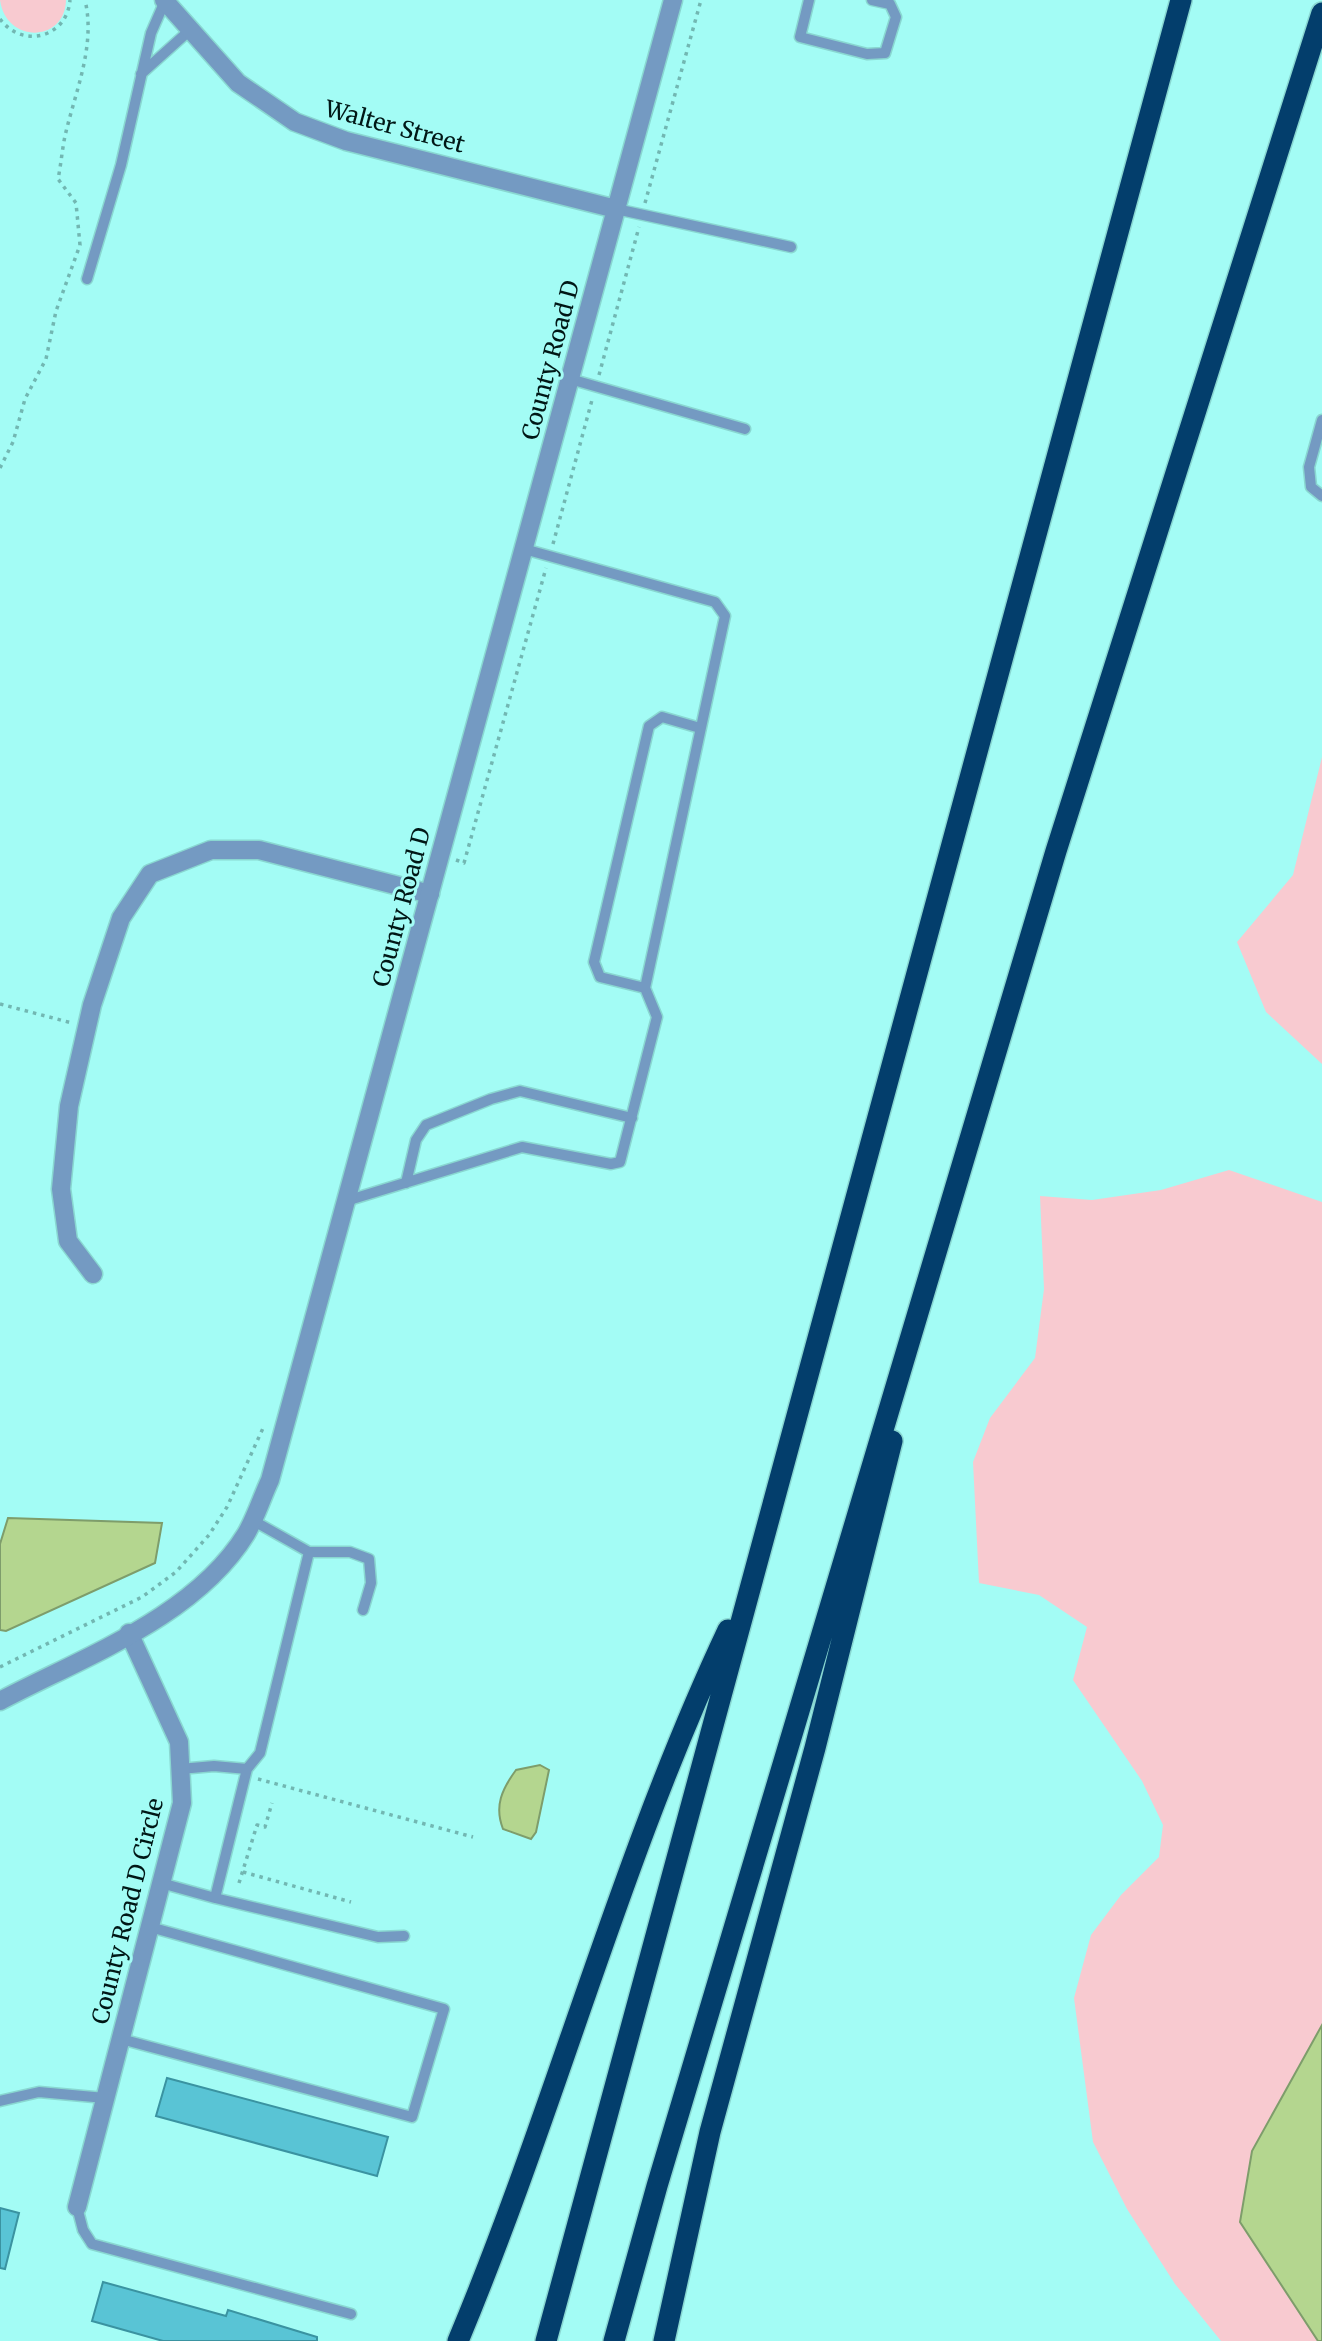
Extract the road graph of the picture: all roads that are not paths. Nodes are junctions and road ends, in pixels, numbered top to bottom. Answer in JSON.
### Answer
{"nodes":[{"id":1,"x":165,"y":0,"type":"edge"},
{"id":2,"x":673,"y":0,"type":"edge"},
{"id":3,"x":809,"y":0,"type":"edge"},
{"id":4,"x":872,"y":0,"type":"edge"},
{"id":5,"x":1170,"y":0,"type":"edge"},
{"id":6,"x":1181,"y":0,"type":"edge"},
{"id":7,"x":1318,"y":0,"type":"edge"},
{"id":8,"x":1322,"y":13,"type":"edge"},
{"id":9,"x":190,"y":30,"type":"junction"},
{"id":10,"x":1164,"y":62,"type":"junction"},
{"id":11,"x":1303,"y":66,"type":"junction"},
{"id":12,"x":140,"y":76,"type":"junction"},
{"id":13,"x":616,"y":209,"type":"junction"},
{"id":14,"x":791,"y":247,"type":"dead end"},
{"id":15,"x":87,"y":279,"type":"dead end"},
{"id":16,"x":570,"y":379,"type":"junction"},
{"id":17,"x":1322,"y":420,"type":"edge"},
{"id":18,"x":745,"y":429,"type":"dead end"},
{"id":19,"x":1322,"y":496,"type":"edge"},
{"id":20,"x":524,"y":550,"type":"junction"},
{"id":21,"x":700,"y":728,"type":"junction"},
{"id":22,"x":430,"y":894,"type":"junction"},
{"id":23,"x":645,"y":988,"type":"junction"},
{"id":24,"x":632,"y":1118,"type":"junction"},
{"id":25,"x":968,"y":1141,"type":"junction"},
{"id":26,"x":406,"y":1183,"type":"junction"},
{"id":27,"x":346,"y":1201,"type":"junction"},
{"id":28,"x":93,"y":1274,"type":"dead end"},
{"id":29,"x":252,"y":1520,"type":"junction"},
{"id":30,"x":309,"y":1552,"type":"junction"},
{"id":31,"x":750,"y":1583,"type":"junction"},
{"id":32,"x":363,"y":1610,"type":"dead end"},
{"id":33,"x":129,"y":1633,"type":"junction"},
{"id":34,"x":0,"y":1701,"type":"edge"},
{"id":35,"x":180,"y":1769,"type":"junction"},
{"id":36,"x":247,"y":1772,"type":"junction"},
{"id":37,"x":161,"y":1883,"type":"junction"},
{"id":38,"x":215,"y":1898,"type":"junction"},
{"id":39,"x":150,"y":1927,"type":"junction"},
{"id":40,"x":404,"y":1936,"type":"dead end"},
{"id":41,"x":121,"y":2039,"type":"junction"},
{"id":42,"x":105,"y":2098,"type":"junction"},
{"id":43,"x":0,"y":2101,"type":"edge"},
{"id":44,"x":77,"y":2207,"type":"joint"},
{"id":45,"x":351,"y":2314,"type":"dead end"},
{"id":46,"x":458,"y":2341,"type":"edge"},
{"id":47,"x":546,"y":2341,"type":"edge"},
{"id":48,"x":614,"y":2341,"type":"edge"},
{"id":49,"x":664,"y":2341,"type":"edge"}],
"edges":[{"from":1,"to":9,"type":"street","name":"Walter Street"},
{"from":1,"to":12,"type":"lane"},
{"from":2,"to":13,"type":"street","name":"County Road D"},
{"from":3,"to":4,"type":"lane"},
{"from":5,"to":10,"type":"highway"},
{"from":6,"to":10,"type":"highway"},
{"from":7,"to":11,"type":"highway"},
{"from":8,"to":11,"type":"highway"},
{"from":9,"to":12,"type":"lane"},
{"from":9,"to":13,"type":"street","name":"Walter Street"},
{"from":10,"to":31,"type":"highway"},
{"from":11,"to":25,"type":"highway"},
{"from":12,"to":15,"type":"lane"},
{"from":13,"to":14,"type":"lane"},
{"from":13,"to":16,"type":"street","name":"County Road D"},
{"from":16,"to":18,"type":"lane"},
{"from":16,"to":20,"type":"street","name":"County Road D"},
{"from":17,"to":19,"type":"lane"},
{"from":20,"to":21,"type":"lane"},
{"from":20,"to":22,"type":"street","name":"County Road D"},
{"from":21,"to":23,"type":"lane"},
{"from":21,"to":23,"type":"lane"},
{"from":22,"to":27,"type":"street","name":"County Road D"},
{"from":22,"to":28,"type":"street"},
{"from":23,"to":24,"type":"lane"},
{"from":24,"to":26,"type":"lane"},
{"from":24,"to":26,"type":"lane"},
{"from":25,"to":48,"type":"highway"},
{"from":25,"to":49,"type":"highway"},
{"from":26,"to":27,"type":"lane"},
{"from":27,"to":29,"type":"street","name":"County Road D"},
{"from":29,"to":30,"type":"lane"},
{"from":29,"to":33,"type":"street","name":"County Road D"},
{"from":30,"to":32,"type":"lane"},
{"from":30,"to":36,"type":"lane"},
{"from":31,"to":46,"type":"highway"},
{"from":31,"to":47,"type":"highway"},
{"from":33,"to":34,"type":"street","name":"County Road D"},
{"from":33,"to":35,"type":"street","name":"County Road D Circle"},
{"from":35,"to":36,"type":"lane"},
{"from":35,"to":37,"type":"street","name":"County Road D Circle"},
{"from":36,"to":38,"type":"lane"},
{"from":37,"to":38,"type":"lane"},
{"from":37,"to":39,"type":"street","name":"County Road D Circle"},
{"from":38,"to":40,"type":"lane"},
{"from":39,"to":41,"type":"street","name":"County Road D Circle"},
{"from":39,"to":41,"type":"lane"},
{"from":41,"to":42,"type":"street","name":"County Road D Circle"},
{"from":42,"to":43,"type":"lane"},
{"from":42,"to":44,"type":"street","name":"County Road D Circle"},
{"from":44,"to":45,"type":"lane"}]}
